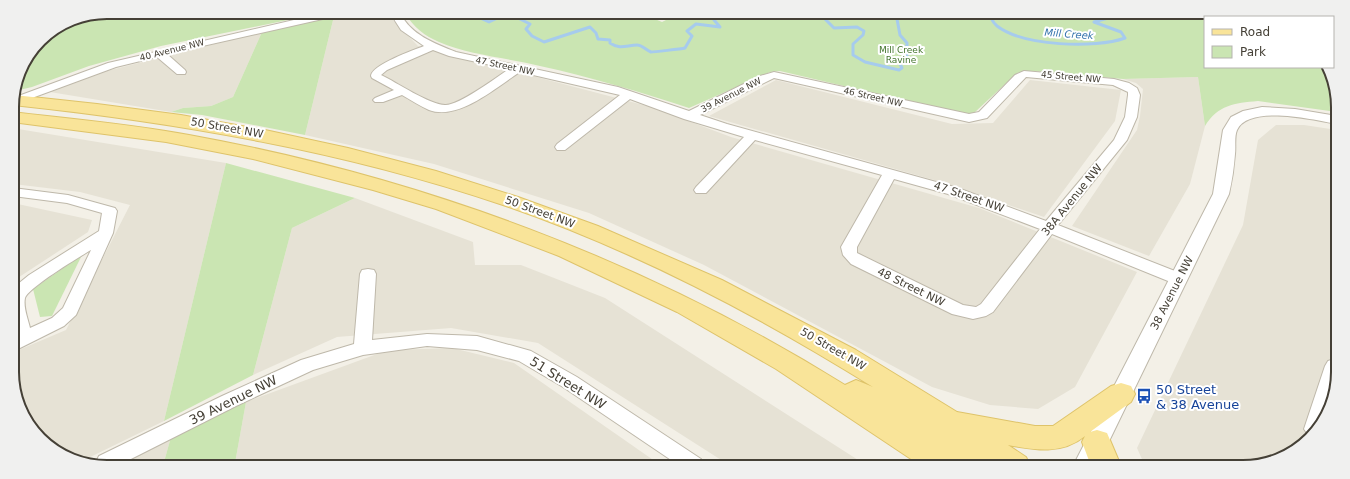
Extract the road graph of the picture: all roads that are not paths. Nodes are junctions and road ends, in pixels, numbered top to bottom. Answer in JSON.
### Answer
{"nodes":[{"id":1,"x":309,"y":19,"type":"edge"},
{"id":2,"x":399,"y":19,"type":"edge"},
{"id":3,"x":432,"y":46,"type":"junction"},
{"id":4,"x":159,"y":52,"type":"junction"},
{"id":5,"x":518,"y":68,"type":"junction"},
{"id":6,"x":180,"y":72,"type":"dead end"},
{"id":7,"x":774,"y":75,"type":"joint"},
{"id":8,"x":1118,"y":82,"type":"joint"},
{"id":9,"x":402,"y":91,"type":"junction"},
{"id":10,"x":629,"y":94,"type":"junction"},
{"id":11,"x":379,"y":100,"type":"dead end"},
{"id":12,"x":19,"y":103,"type":"edge"},
{"id":13,"x":19,"y":106,"type":"edge"},
{"id":14,"x":19,"y":106,"type":"edge"},
{"id":15,"x":688,"y":116,"type":"junction"},
{"id":16,"x":972,"y":118,"type":"joint"},
{"id":17,"x":1331,"y":119,"type":"edge"},
{"id":18,"x":752,"y":136,"type":"junction"},
{"id":19,"x":561,"y":147,"type":"dead end"},
{"id":20,"x":890,"y":173,"type":"junction"},
{"id":21,"x":701,"y":190,"type":"dead end"},
{"id":22,"x":19,"y":193,"type":"edge"},
{"id":23,"x":1050,"y":227,"type":"junction"},
{"id":24,"x":106,"y":233,"type":"junction"},
{"id":25,"x":368,"y":274,"type":"dead end"},
{"id":26,"x":1179,"y":279,"type":"junction"},
{"id":27,"x":19,"y":292,"type":"edge"},
{"id":28,"x":979,"y":313,"type":"joint"},
{"id":29,"x":427,"y":340,"type":"joint"},
{"id":30,"x":19,"y":342,"type":"edge"},
{"id":31,"x":363,"y":348,"type":"junction"},
{"id":32,"x":1331,"y":377,"type":"edge"},
{"id":33,"x":820,"y":381,"type":"junction"},
{"id":34,"x":1121,"y":394,"type":"junction"},
{"id":35,"x":1317,"y":419,"type":"edge"},
{"id":36,"x":950,"y":421,"type":"junction"},
{"id":37,"x":904,"y":438,"type":"junction"},
{"id":38,"x":1096,"y":458,"type":"edge"},
{"id":39,"x":110,"y":460,"type":"edge"},
{"id":40,"x":688,"y":460,"type":"edge"},
{"id":41,"x":924,"y":460,"type":"edge"},
{"id":42,"x":936,"y":460,"type":"edge"},
{"id":43,"x":969,"y":460,"type":"edge"},
{"id":44,"x":1006,"y":460,"type":"edge"}],
"edges":[{"from":1,"to":4,"type":"street","name":"40 Avenue NW"},
{"from":2,"to":3,"type":"street","name":"47 Street NW"},
{"from":3,"to":5,"type":"street","name":"47 Street NW"},
{"from":3,"to":9,"type":"street"},
{"from":4,"to":6,"type":"street"},
{"from":4,"to":12,"type":"street","name":"40 Avenue NW"},
{"from":5,"to":9,"type":"street"},
{"from":5,"to":10,"type":"street","name":"47 Street NW"},
{"from":7,"to":15,"type":"street","name":"39 Avenue NW"},
{"from":7,"to":16,"type":"street","name":"46 Street NW"},
{"from":8,"to":16,"type":"street","name":"45 Street NW"},
{"from":8,"to":23,"type":"street","name":"38A Avenue NW"},
{"from":9,"to":11,"type":"street"},
{"from":10,"to":15,"type":"street","name":"47 Street NW"},
{"from":10,"to":19,"type":"street"},
{"from":13,"to":33,"type":"main road","name":"50 Street NW"},
{"from":14,"to":36,"type":"main road","name":"50 Street NW"},
{"from":15,"to":18,"type":"street","name":"47 Street NW"},
{"from":17,"to":26,"type":"street","name":"38 Avenue NW"},
{"from":18,"to":20,"type":"street","name":"47 Street NW"},
{"from":18,"to":21,"type":"street"},
{"from":20,"to":23,"type":"street","name":"47 Street NW"},
{"from":20,"to":28,"type":"street","name":"48 Street NW"},
{"from":22,"to":24,"type":"street"},
{"from":23,"to":26,"type":"street","name":"47 Street NW"},
{"from":23,"to":28,"type":"street","name":"38A Avenue NW"},
{"from":24,"to":27,"type":"street"},
{"from":24,"to":30,"type":"street"},
{"from":25,"to":31,"type":"street"},
{"from":26,"to":34,"type":"street","name":"38 Avenue NW"},
{"from":29,"to":31,"type":"street","name":"39 Avenue NW"},
{"from":29,"to":40,"type":"street","name":"51 Street NW"},
{"from":31,"to":39,"type":"street","name":"39 Avenue NW"},
{"from":32,"to":35,"type":"street"},
{"from":33,"to":37,"type":"main road","name":"50 Street NW"},
{"from":33,"to":43,"type":"main road"},
{"from":34,"to":36,"type":"main road"},
{"from":34,"to":38,"type":"street","name":"38 Avenue NW"},
{"from":36,"to":44,"type":"main road","name":"50 Street NW"},
{"from":37,"to":41,"type":"main road"},
{"from":37,"to":42,"type":"main road","name":"50 Street NW"}]}
